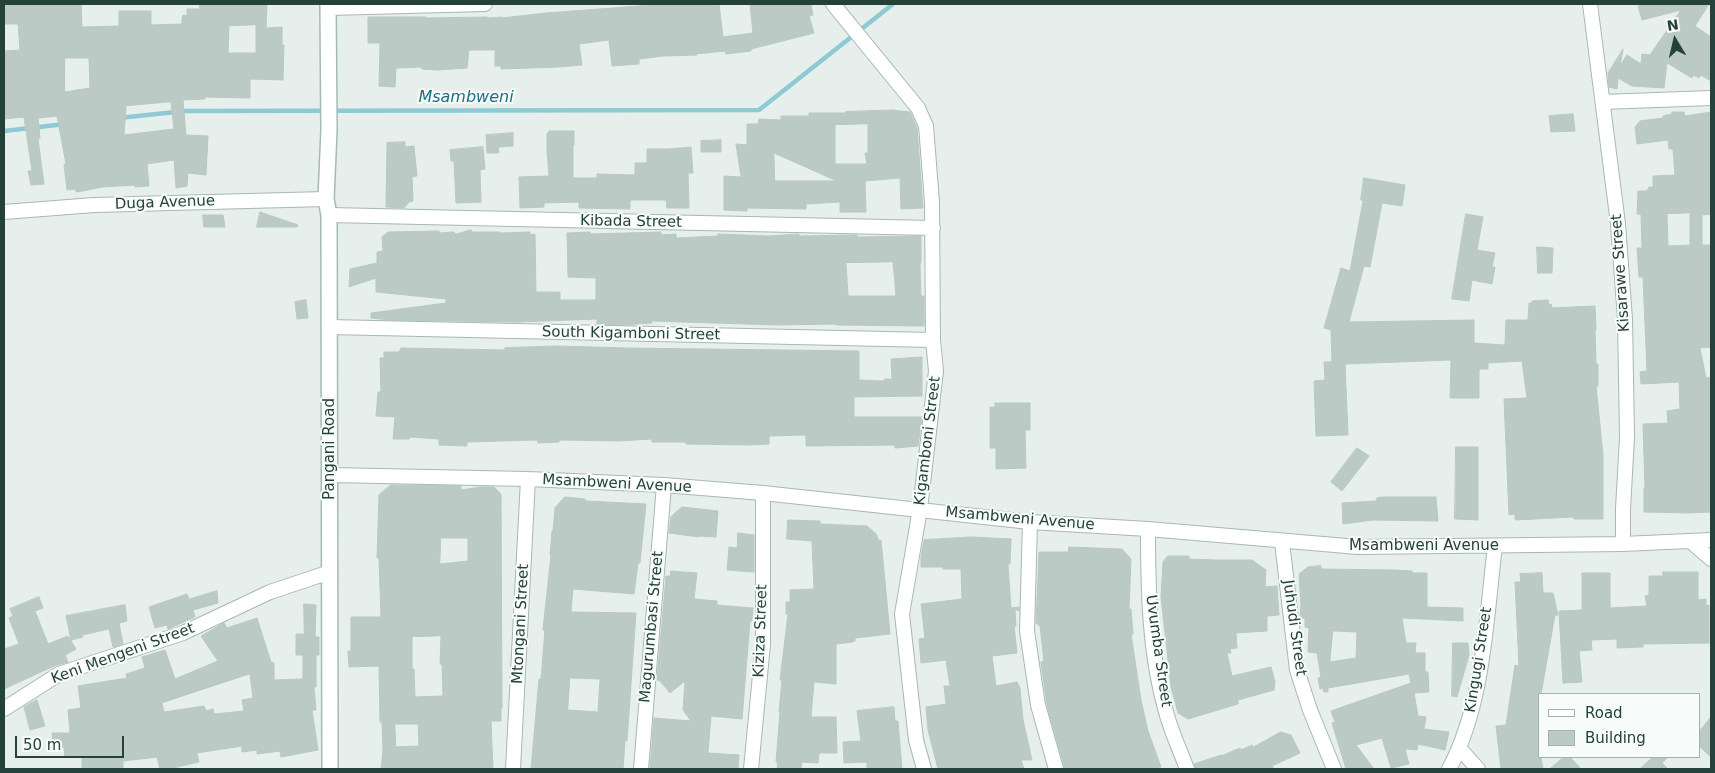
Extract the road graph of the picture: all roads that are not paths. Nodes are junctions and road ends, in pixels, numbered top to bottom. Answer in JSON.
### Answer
{"nodes":[{"id":1,"x":485,"y":4,"type":"edge"},
{"id":2,"x":833,"y":4,"type":"edge"},
{"id":3,"x":1590,"y":4,"type":"edge"},
{"id":4,"x":328,"y":6,"type":"edge"},
{"id":5,"x":1711,"y":98,"type":"edge"},
{"id":6,"x":1603,"y":102,"type":"junction"},
{"id":7,"x":326,"y":199,"type":"junction"},
{"id":8,"x":4,"y":212,"type":"edge"},
{"id":9,"x":329,"y":215,"type":"junction"},
{"id":10,"x":933,"y":228,"type":"junction"},
{"id":11,"x":329,"y":327,"type":"junction"},
{"id":12,"x":933,"y":340,"type":"junction"},
{"id":13,"x":330,"y":475,"type":"junction"},
{"id":14,"x":528,"y":479,"type":"junction"},
{"id":15,"x":664,"y":485,"type":"junction"},
{"id":16,"x":763,"y":493,"type":"junction"},
{"id":17,"x":920,"y":510,"type":"junction"},
{"id":18,"x":1030,"y":522,"type":"junction"},
{"id":19,"x":1148,"y":529,"type":"junction"},
{"id":20,"x":1711,"y":540,"type":"edge"},
{"id":21,"x":1690,"y":541,"type":"junction"},
{"id":22,"x":1282,"y":542,"type":"junction"},
{"id":23,"x":1623,"y":544,"type":"junction"},
{"id":24,"x":1495,"y":546,"type":"junction"},
{"id":25,"x":1711,"y":559,"type":"edge"},
{"id":26,"x":330,"y":572,"type":"junction"},
{"id":27,"x":4,"y":709,"type":"edge"},
{"id":28,"x":1460,"y":749,"type":"junction"},
{"id":29,"x":330,"y":769,"type":"edge"},
{"id":30,"x":513,"y":769,"type":"edge"},
{"id":31,"x":641,"y":769,"type":"edge"},
{"id":32,"x":751,"y":769,"type":"edge"},
{"id":33,"x":924,"y":769,"type":"edge"},
{"id":34,"x":1056,"y":769,"type":"edge"},
{"id":35,"x":1187,"y":769,"type":"edge"},
{"id":36,"x":1334,"y":769,"type":"edge"},
{"id":37,"x":1449,"y":769,"type":"edge"},
{"id":38,"x":1478,"y":769,"type":"edge"}],
"edges":[{"from":1,"to":4,"type":"street"},
{"from":2,"to":10,"type":"street","name":"Kigamboni Street"},
{"from":3,"to":6,"type":"street","name":"Kisarawe Street"},
{"from":4,"to":7,"type":"main road","name":"Pangani Road"},
{"from":5,"to":6,"type":"street"},
{"from":6,"to":23,"type":"street","name":"Kisarawe Street"},
{"from":7,"to":8,"type":"street","name":"Duga Avenue"},
{"from":7,"to":9,"type":"main road","name":"Pangani Road"},
{"from":9,"to":10,"type":"street","name":"Kibada Street"},
{"from":9,"to":11,"type":"main road","name":"Pangani Road"},
{"from":10,"to":12,"type":"street","name":"Kigamboni Street"},
{"from":11,"to":12,"type":"street","name":"South Kigamboni Street"},
{"from":11,"to":13,"type":"main road","name":"Pangani Road"},
{"from":12,"to":17,"type":"street","name":"Kigamboni Street"},
{"from":13,"to":14,"type":"street","name":"Msambweni Avenue"},
{"from":13,"to":26,"type":"main road","name":"Pangani Road"},
{"from":14,"to":15,"type":"street","name":"Msambweni Avenue"},
{"from":14,"to":30,"type":"street","name":"Mtongani Street"},
{"from":15,"to":16,"type":"street","name":"Msambweni Avenue"},
{"from":15,"to":31,"type":"street","name":"Magurumbasi Street"},
{"from":16,"to":17,"type":"street","name":"Msambweni Avenue"},
{"from":16,"to":32,"type":"street","name":"Kiziza Street"},
{"from":17,"to":18,"type":"street","name":"Msambweni Avenue"},
{"from":17,"to":33,"type":"street","name":"Kigamboni Street"},
{"from":18,"to":19,"type":"street","name":"Msambweni Avenue"},
{"from":18,"to":34,"type":"street"},
{"from":19,"to":22,"type":"street","name":"Msambweni Avenue"},
{"from":19,"to":35,"type":"street","name":"Uvumba Street"},
{"from":20,"to":21,"type":"street","name":"Msambweni Avenue"},
{"from":21,"to":23,"type":"street","name":"Msambweni Avenue"},
{"from":21,"to":25,"type":"street"},
{"from":22,"to":24,"type":"street","name":"Msambweni Avenue"},
{"from":22,"to":36,"type":"street","name":"Juhudi Street"},
{"from":23,"to":24,"type":"street","name":"Msambweni Avenue"},
{"from":24,"to":28,"type":"street","name":"Kingugi Street"},
{"from":26,"to":27,"type":"street","name":"Keni Mengeni Street"},
{"from":26,"to":29,"type":"main road","name":"Pangani Road"},
{"from":28,"to":37,"type":"street","name":"Kingugi Street"},
{"from":28,"to":38,"type":"street"}]}
